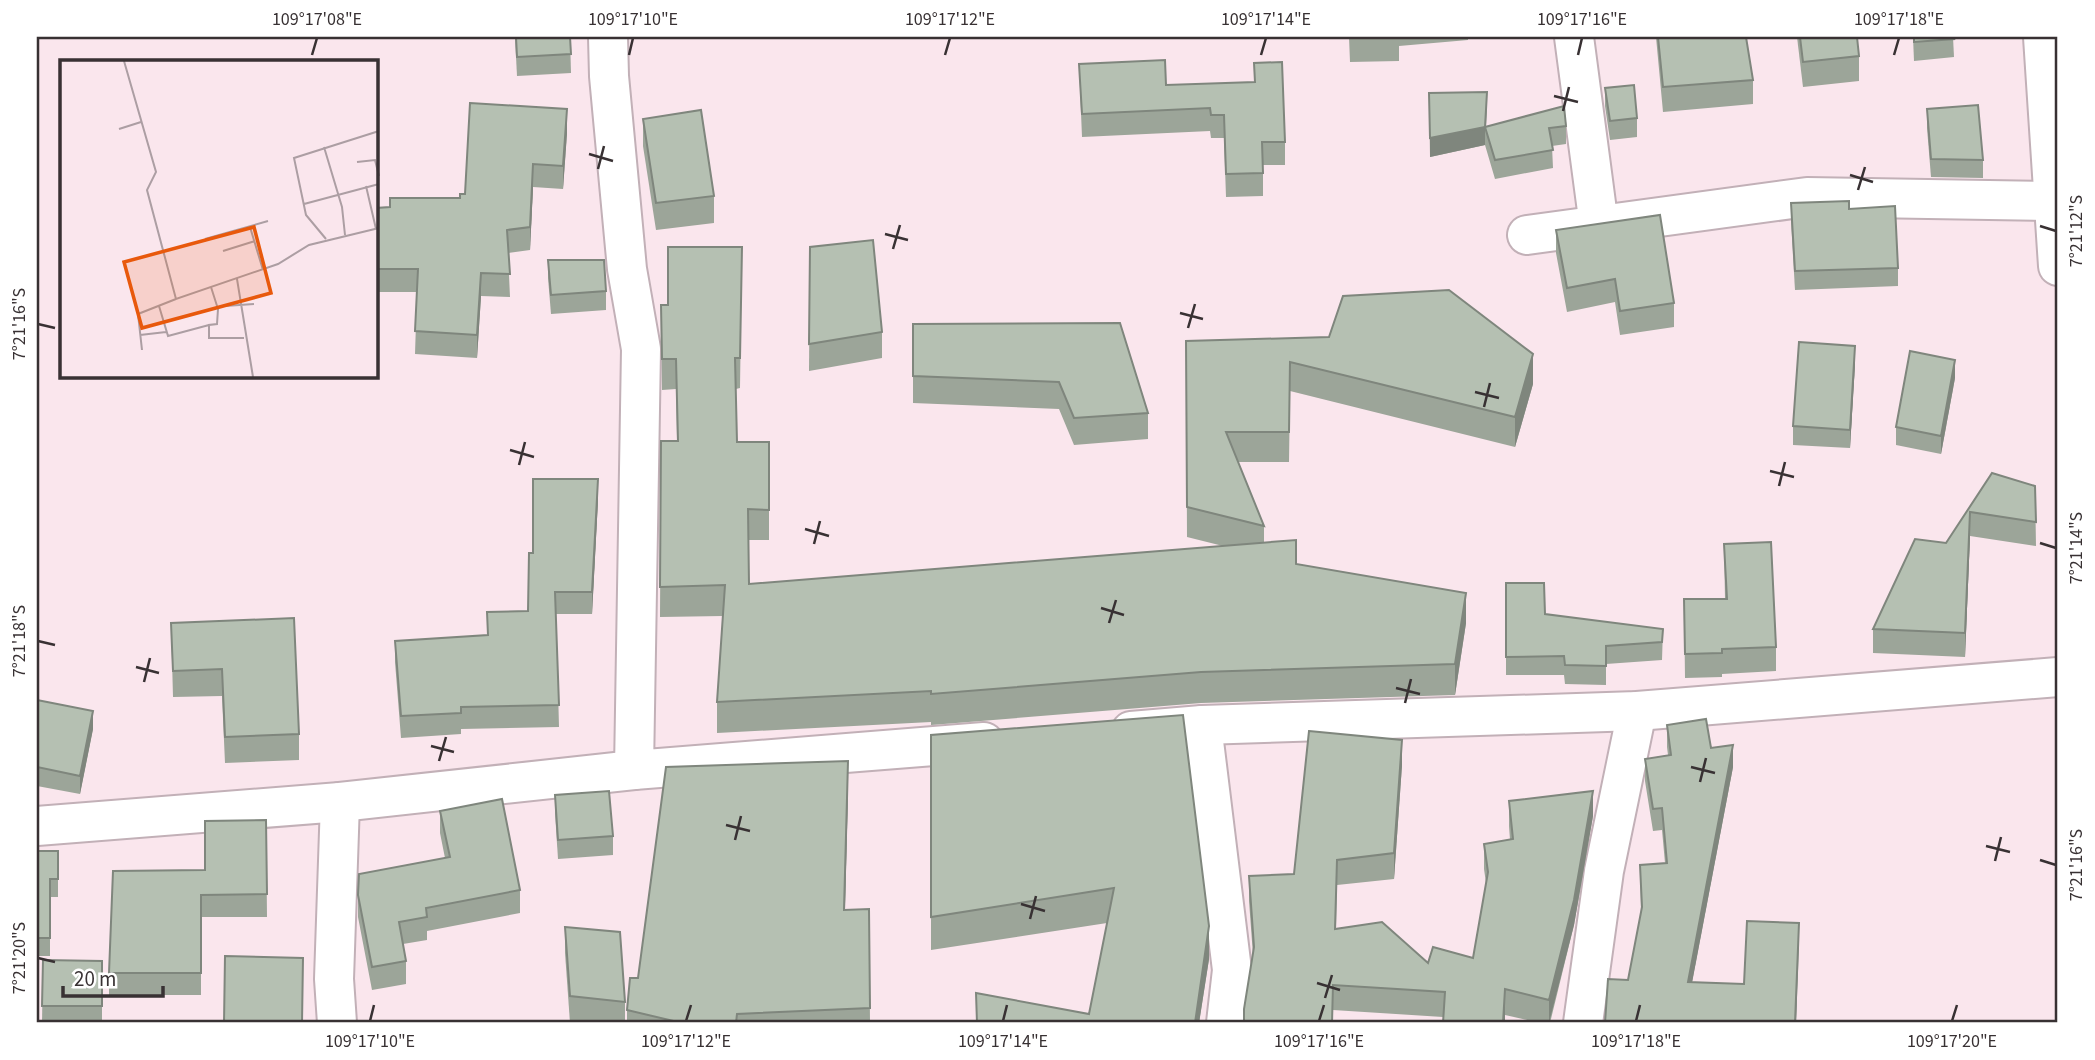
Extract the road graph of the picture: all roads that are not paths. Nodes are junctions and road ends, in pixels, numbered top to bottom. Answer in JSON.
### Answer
{"nodes":[{"id":1,"x":608,"y":37,"type":"edge"},
{"id":2,"x":1574,"y":37,"type":"edge"},
{"id":3,"x":2043,"y":37,"type":"edge"},
{"id":4,"x":2054,"y":201,"type":"junction"},
{"id":5,"x":1599,"y":226,"type":"junction"},
{"id":6,"x":1527,"y":235,"type":"dead end"},
{"id":7,"x":2058,"y":266,"type":"edge"},
{"id":8,"x":2058,"y":677,"type":"edge"},
{"id":9,"x":1637,"y":711,"type":"junction"},
{"id":10,"x":1202,"y":725,"type":"junction"},
{"id":11,"x":1091,"y":734,"type":"edge"},
{"id":12,"x":1022,"y":739,"type":"edge"},
{"id":13,"x":634,"y":770,"type":"junction"},
{"id":14,"x":340,"y":802,"type":"junction"},
{"id":15,"x":37,"y":826,"type":"edge"},
{"id":16,"x":337,"y":1023,"type":"edge"},
{"id":17,"x":1226,"y":1023,"type":"edge"},
{"id":18,"x":1583,"y":1023,"type":"edge"}],
"edges":[{"from":1,"to":13,"type":"street"},
{"from":2,"to":5,"type":"street"},
{"from":3,"to":4,"type":"street"},
{"from":4,"to":5,"type":"street"},
{"from":4,"to":7,"type":"street"},
{"from":5,"to":6,"type":"street"},
{"from":8,"to":9,"type":"street"},
{"from":9,"to":10,"type":"street"},
{"from":9,"to":18,"type":"street"},
{"from":10,"to":11,"type":"street"},
{"from":10,"to":17,"type":"street"},
{"from":12,"to":13,"type":"street"},
{"from":13,"to":14,"type":"street"},
{"from":14,"to":15,"type":"street"},
{"from":14,"to":16,"type":"street"}]}
